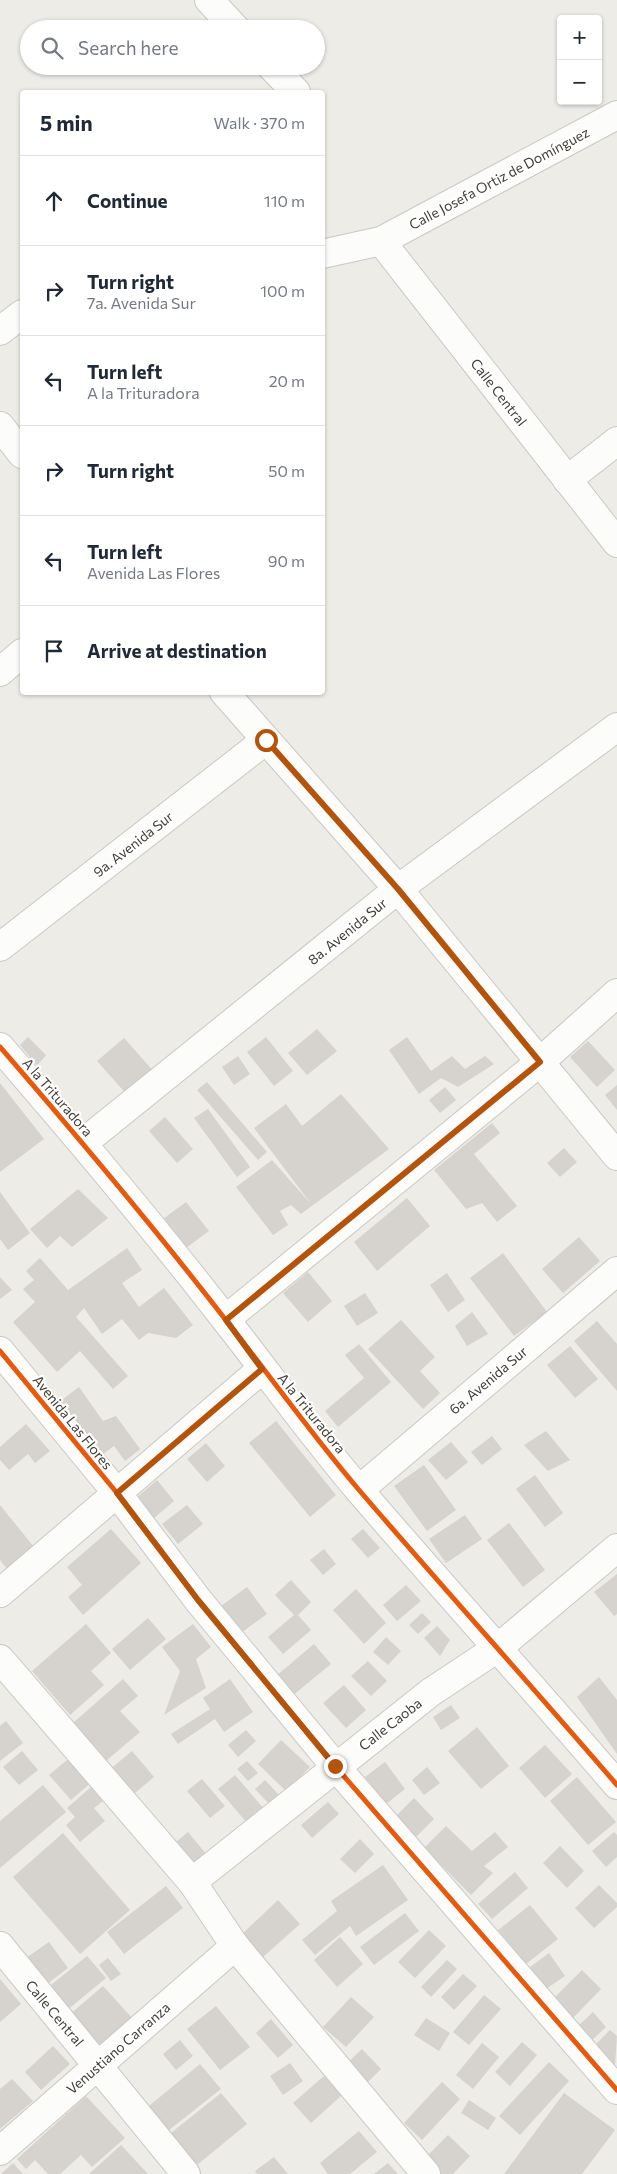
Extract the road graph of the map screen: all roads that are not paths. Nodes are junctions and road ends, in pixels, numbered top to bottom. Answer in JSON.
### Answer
{"nodes":[{"id":1,"x":209,"y":0,"type":"edge"},
{"id":2,"x":228,"y":20,"type":"edge"},
{"id":3,"x":280,"y":75,"type":"edge"},
{"id":4,"x":294,"y":90,"type":"edge"},
{"id":5,"x":617,"y":115,"type":"edge"},
{"id":6,"x":381,"y":241,"type":"junction"},
{"id":7,"x":325,"y":253,"type":"edge"},
{"id":8,"x":20,"y":316,"type":"edge"},
{"id":9,"x":0,"y":331,"type":"edge"},
{"id":10,"x":0,"y":426,"type":"edge"},
{"id":11,"x":617,"y":442,"type":"edge"},
{"id":12,"x":20,"y":451,"type":"edge"},
{"id":13,"x":567,"y":480,"type":"junction"},
{"id":14,"x":617,"y":543,"type":"edge"},
{"id":15,"x":20,"y":655,"type":"edge"},
{"id":16,"x":0,"y":672,"type":"edge"},
{"id":17,"x":227,"y":695,"type":"edge"},
{"id":18,"x":617,"y":727,"type":"edge"},
{"id":19,"x":266,"y":740,"type":"junction"},
{"id":20,"x":398,"y":889,"type":"junction"},
{"id":21,"x":0,"y":947,"type":"edge"},
{"id":22,"x":617,"y":993,"type":"edge"},
{"id":23,"x":0,"y":1047,"type":"edge"},
{"id":24,"x":540,"y":1062,"type":"junction"},
{"id":25,"x":83,"y":1143,"type":"junction"},
{"id":26,"x":617,"y":1156,"type":"edge"},
{"id":27,"x":617,"y":1271,"type":"edge"},
{"id":28,"x":226,"y":1320,"type":"junction"},
{"id":29,"x":0,"y":1350,"type":"edge"},
{"id":30,"x":262,"y":1369,"type":"junction"},
{"id":31,"x":359,"y":1490,"type":"junction"},
{"id":32,"x":117,"y":1493,"type":"junction"},
{"id":33,"x":617,"y":1548,"type":"edge"},
{"id":34,"x":0,"y":1593,"type":"edge"},
{"id":35,"x":499,"y":1647,"type":"junction"},
{"id":36,"x":0,"y":1658,"type":"edge"},
{"id":37,"x":335,"y":1766,"type":"junction"},
{"id":38,"x":617,"y":1786,"type":"edge"},
{"id":39,"x":192,"y":1882,"type":"junction"},
{"id":40,"x":0,"y":1946,"type":"edge"},
{"id":41,"x":235,"y":1946,"type":"junction"},
{"id":42,"x":98,"y":2065,"type":"junction"},
{"id":43,"x":617,"y":2090,"type":"edge"},
{"id":44,"x":0,"y":2151,"type":"edge"},
{"id":45,"x":186,"y":2174,"type":"edge"},
{"id":46,"x":426,"y":2174,"type":"edge"}],
"edges":[{"from":1,"to":2,"type":"street"},
{"from":3,"to":4,"type":"street"},
{"from":5,"to":6,"type":"street","name":"Calle Josefa Ortiz de Domínguez"},
{"from":6,"to":7,"type":"street","name":"Calle Josefa Ortiz de Domínguez"},
{"from":6,"to":13,"type":"street","name":"Calle Central"},
{"from":8,"to":9,"type":"street"},
{"from":10,"to":12,"type":"street"},
{"from":11,"to":13,"type":"street"},
{"from":13,"to":14,"type":"street","name":"Calle Central"},
{"from":15,"to":16,"type":"street"},
{"from":17,"to":19,"type":"street"},
{"from":18,"to":20,"type":"street","name":"8a. Avenida Sur"},
{"from":19,"to":20,"type":"street"},
{"from":19,"to":21,"type":"street","name":"9a. Avenida Sur"},
{"from":20,"to":24,"type":"street"},
{"from":20,"to":25,"type":"street","name":"8a. Avenida Sur"},
{"from":22,"to":24,"type":"street"},
{"from":23,"to":25,"type":"street","name":"A la Trituradora"},
{"from":24,"to":26,"type":"street"},
{"from":24,"to":28,"type":"street"},
{"from":25,"to":28,"type":"street","name":"A la Trituradora"},
{"from":27,"to":31,"type":"street","name":"6a. Avenida Sur"},
{"from":28,"to":30,"type":"street","name":"A la Trituradora"},
{"from":29,"to":32,"type":"street","name":"Avenida Las Flores"},
{"from":30,"to":31,"type":"street","name":"A la Trituradora"},
{"from":30,"to":32,"type":"street"},
{"from":31,"to":35,"type":"street","name":"A la Trituradora"},
{"from":32,"to":34,"type":"street"},
{"from":32,"to":37,"type":"street","name":"Avenida Las Flores"},
{"from":33,"to":35,"type":"street","name":"Calle Caoba"},
{"from":35,"to":37,"type":"street","name":"Calle Caoba"},
{"from":35,"to":38,"type":"street","name":"A la Trituradora"},
{"from":36,"to":39,"type":"street"},
{"from":37,"to":39,"type":"street","name":"Calle Caoba"},
{"from":37,"to":43,"type":"street","name":"Avenida Las Flores"},
{"from":39,"to":41,"type":"street"},
{"from":40,"to":42,"type":"street","name":"Calle Central"},
{"from":41,"to":42,"type":"street","name":"Venustiano Carranza"},
{"from":41,"to":46,"type":"street"},
{"from":42,"to":44,"type":"street","name":"Venustiano Carranza"},
{"from":42,"to":45,"type":"street","name":"Calle Central"}]}
